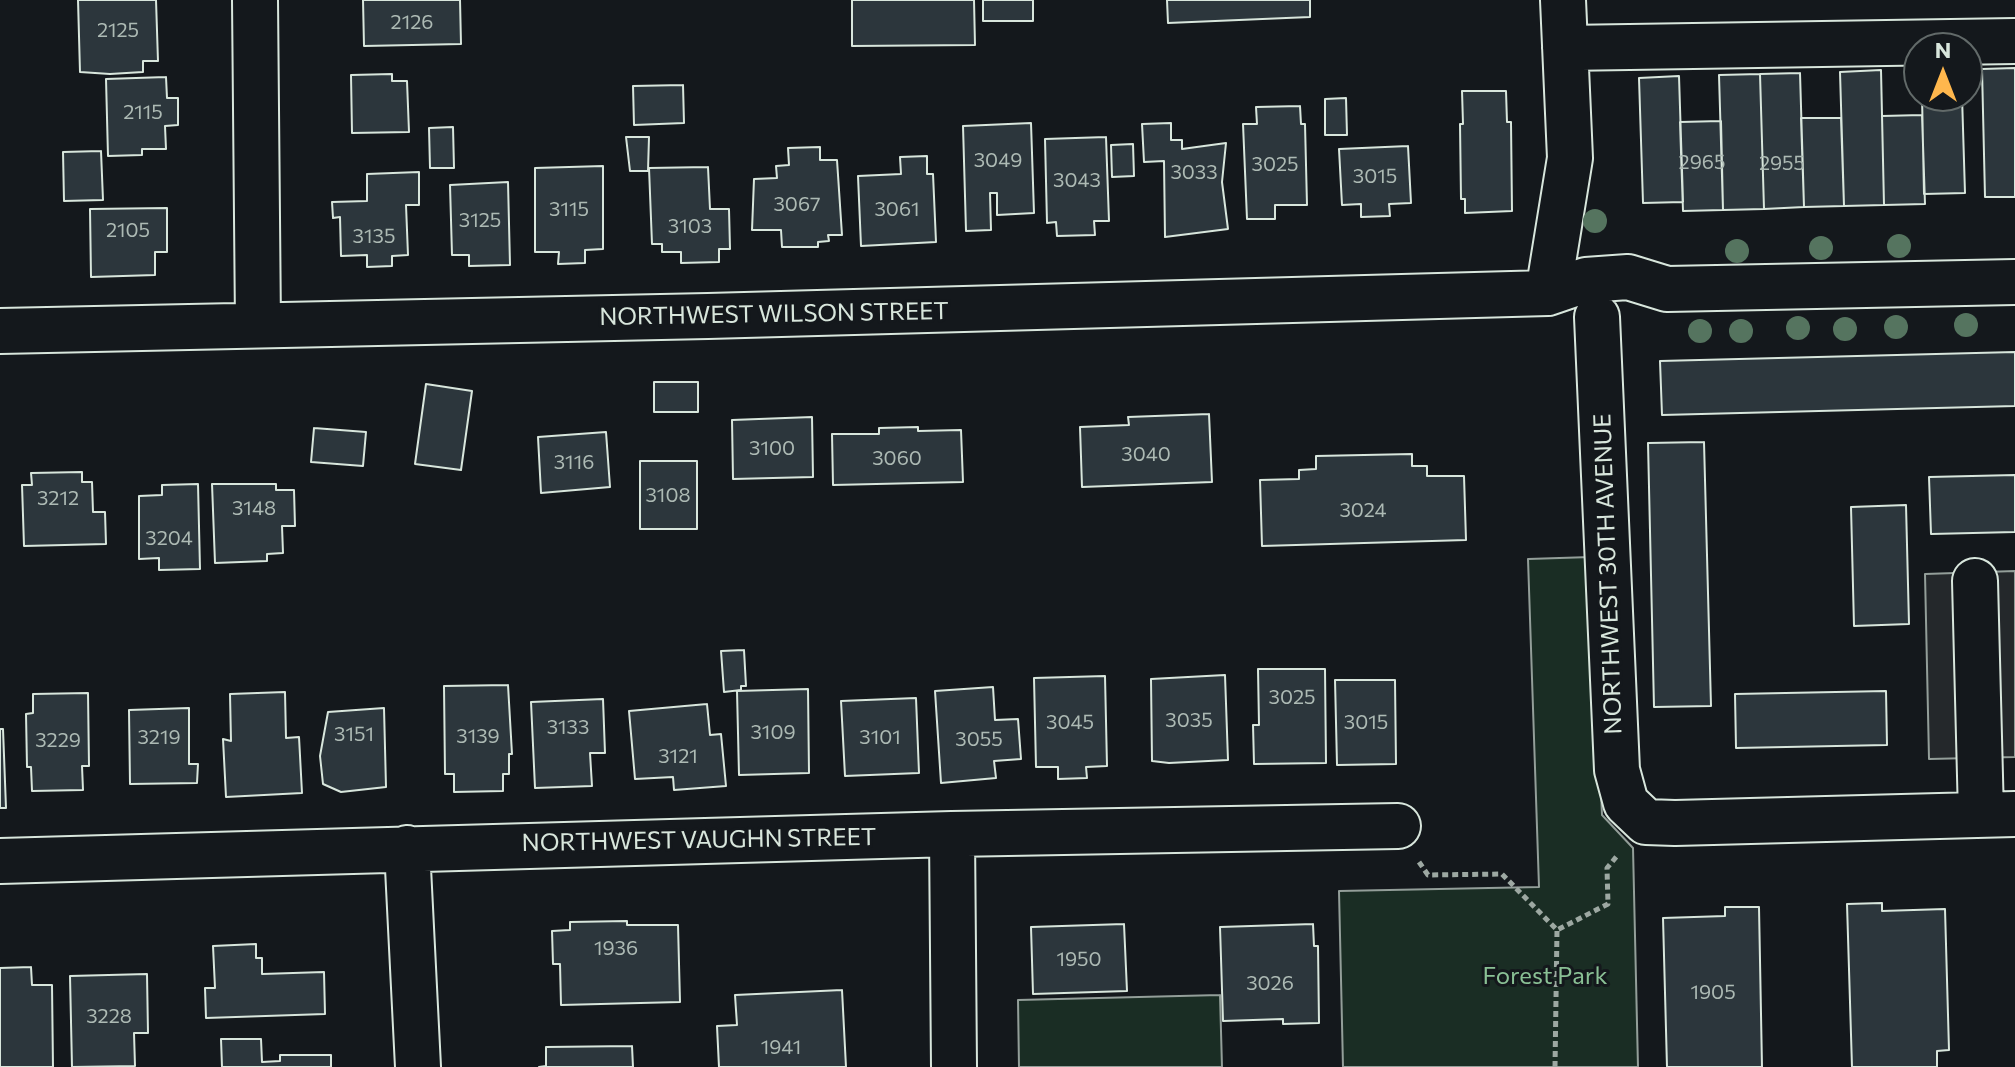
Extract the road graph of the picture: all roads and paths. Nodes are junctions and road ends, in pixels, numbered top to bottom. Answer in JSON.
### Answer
{"nodes":[{"id":1,"x":255,"y":0,"type":"edge"},
{"id":2,"x":1563,"y":0,"type":"edge"},
{"id":3,"x":2015,"y":41,"type":"edge"},
{"id":4,"x":1565,"y":48,"type":"junction"},
{"id":5,"x":2015,"y":282,"type":"edge"},
{"id":6,"x":1667,"y":289,"type":"junction"},
{"id":7,"x":1548,"y":293,"type":"junction"},
{"id":8,"x":1597,"y":317,"type":"junction"},
{"id":9,"x":258,"y":325,"type":"junction"},
{"id":10,"x":0,"y":331,"type":"edge"},
{"id":11,"x":1975,"y":581,"type":"dead end"},
{"id":12,"x":1998,"y":814,"type":"edge"},
{"id":13,"x":1646,"y":822,"type":"junction"},
{"id":14,"x":1398,"y":826,"type":"joint"},
{"id":15,"x":952,"y":834,"type":"junction"},
{"id":16,"x":407,"y":848,"type":"junction"},
{"id":17,"x":0,"y":861,"type":"edge"},
{"id":18,"x":1557,"y":930,"type":"junction"},
{"id":19,"x":418,"y":1067,"type":"edge"},
{"id":20,"x":954,"y":1067,"type":"edge"},
{"id":21,"x":1555,"y":1067,"type":"edge"}],
"edges":[{"from":1,"to":9,"type":"street"},
{"from":2,"to":4,"type":"street"},
{"from":3,"to":4,"type":"street"},
{"from":4,"to":7,"type":"street"},
{"from":5,"to":6,"type":"street","name":"NORTHWEST WILSON STREET"},
{"from":6,"to":7,"type":"street","name":"NORTHWEST WILSON STREET"},
{"from":6,"to":8,"type":"street"},
{"from":7,"to":8,"type":"street","name":"NORTHWEST WILSON STREET"},
{"from":7,"to":9,"type":"street","name":"NORTHWEST WILSON STREET"},
{"from":8,"to":13,"type":"street","name":"NORTHWEST 30TH AVENUE"},
{"from":9,"to":10,"type":"street","name":"NORTHWEST WILSON STREET"},
{"from":11,"to":12,"type":"street"},
{"from":12,"to":13,"type":"street"},
{"from":13,"to":18,"type":"path"},
{"from":14,"to":15,"type":"street","name":"NORTHWEST VAUGHN STREET"},
{"from":14,"to":18,"type":"path"},
{"from":15,"to":16,"type":"street","name":"NORTHWEST VAUGHN STREET"},
{"from":15,"to":20,"type":"street"},
{"from":16,"to":17,"type":"street","name":"NORTHWEST VAUGHN STREET"},
{"from":16,"to":19,"type":"street"},
{"from":18,"to":21,"type":"path"}]}
